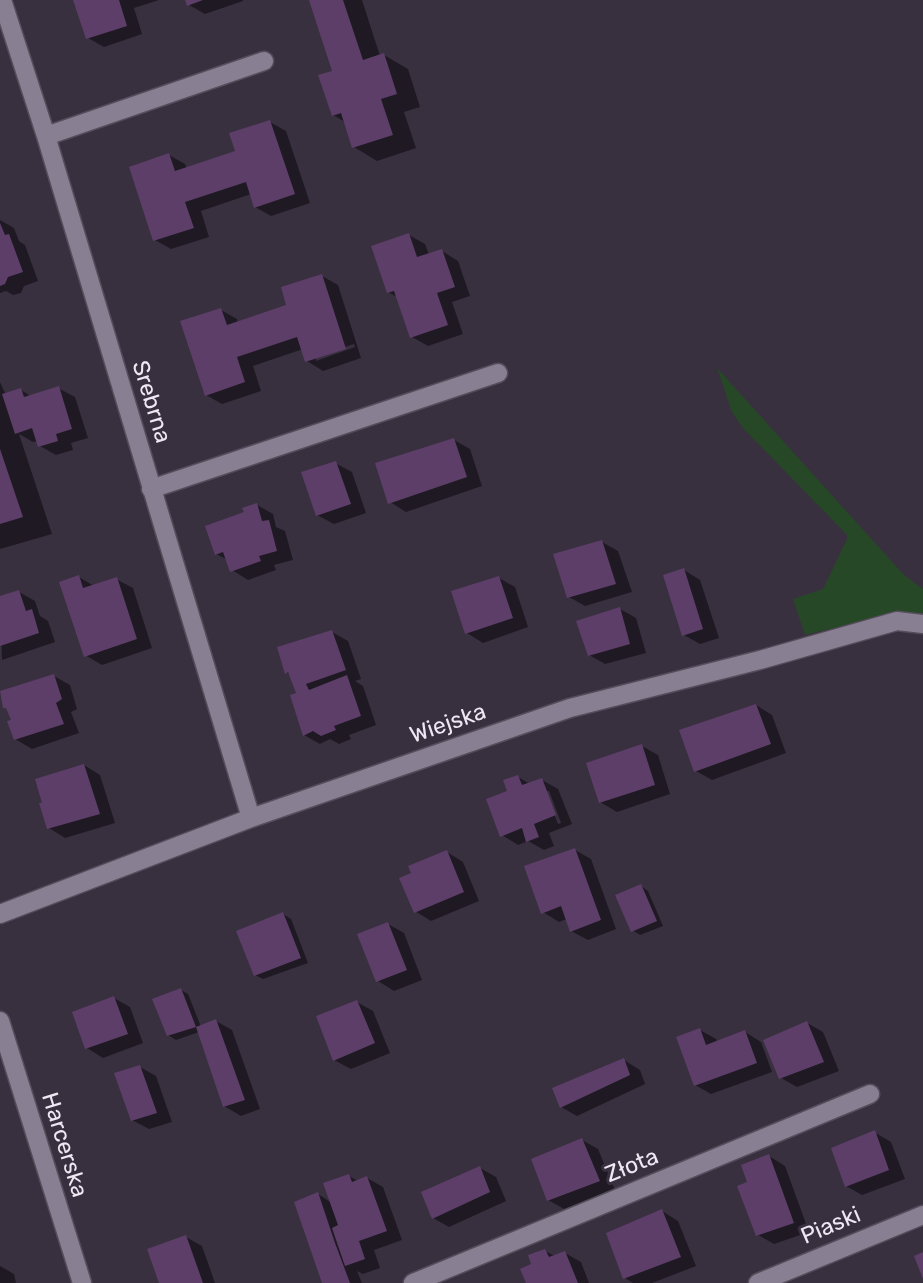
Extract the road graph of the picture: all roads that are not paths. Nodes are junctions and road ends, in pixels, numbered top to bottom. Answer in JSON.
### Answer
{"nodes":[{"id":1,"x":2,"y":0,"type":"edge"},
{"id":2,"x":264,"y":61,"type":"dead end"},
{"id":3,"x":46,"y":136,"type":"junction"},
{"id":4,"x":498,"y":373,"type":"dead end"},
{"id":5,"x":151,"y":489,"type":"junction"},
{"id":6,"x":923,"y":624,"type":"edge"},
{"id":7,"x":251,"y":818,"type":"junction"},
{"id":8,"x":0,"y":914,"type":"edge"},
{"id":9,"x":0,"y":1021,"type":"edge"},
{"id":10,"x":870,"y":1094,"type":"dead end"},
{"id":11,"x":923,"y":1214,"type":"edge"},
{"id":12,"x":82,"y":1283,"type":"edge"},
{"id":13,"x":413,"y":1283,"type":"edge"},
{"id":14,"x":758,"y":1283,"type":"edge"}],
"edges":[{"from":1,"to":3,"type":"street","name":"Srebrna"},
{"from":2,"to":3,"type":"street"},
{"from":3,"to":5,"type":"street","name":"Srebrna"},
{"from":4,"to":5,"type":"street"},
{"from":5,"to":7,"type":"street","name":"Srebrna"},
{"from":6,"to":7,"type":"street","name":"Wiejska"},
{"from":7,"to":8,"type":"street","name":"Wiejska"},
{"from":9,"to":12,"type":"street","name":"Harcerska"},
{"from":10,"to":13,"type":"street","name":"Złota"},
{"from":11,"to":14,"type":"street","name":"Piaski"}]}
